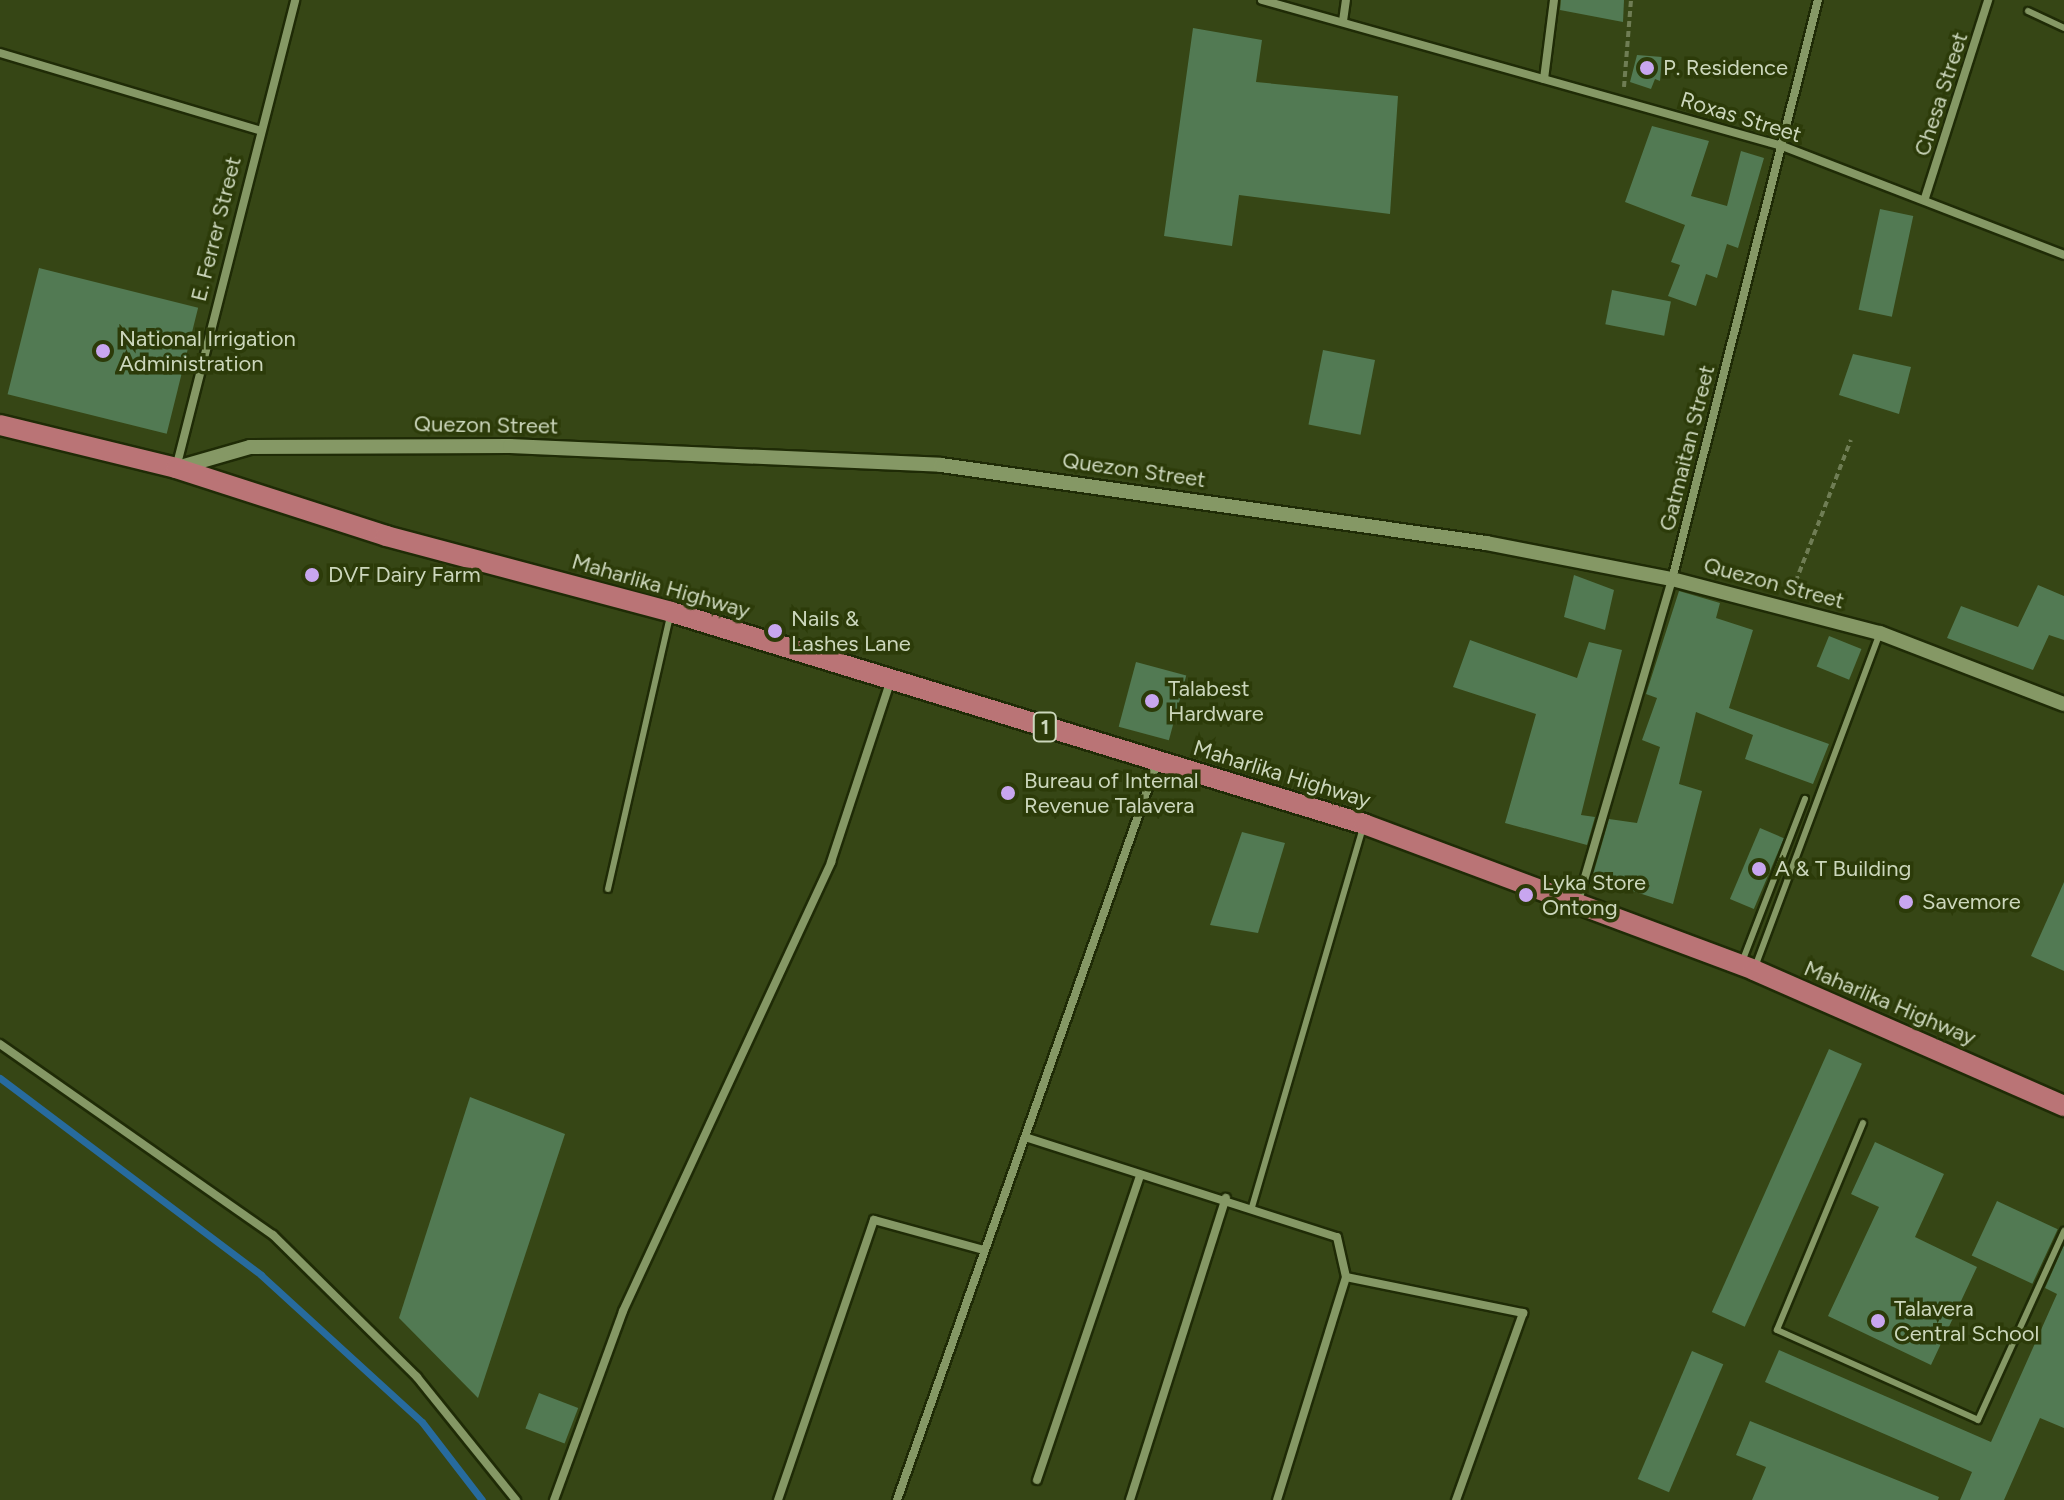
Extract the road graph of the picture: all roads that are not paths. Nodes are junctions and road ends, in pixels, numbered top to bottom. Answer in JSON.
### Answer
{"nodes":[{"id":1,"x":295,"y":0,"type":"edge"},
{"id":2,"x":1262,"y":0,"type":"edge"},
{"id":3,"x":1346,"y":0,"type":"edge"},
{"id":4,"x":1554,"y":0,"type":"edge"},
{"id":5,"x":1818,"y":0,"type":"edge"},
{"id":6,"x":1988,"y":0,"type":"edge"},
{"id":7,"x":2028,"y":11,"type":"dead end"},
{"id":8,"x":1343,"y":21,"type":"junction"},
{"id":9,"x":2064,"y":28,"type":"edge"},
{"id":10,"x":0,"y":53,"type":"edge"},
{"id":11,"x":1544,"y":79,"type":"junction"},
{"id":12,"x":258,"y":130,"type":"junction"},
{"id":13,"x":1782,"y":146,"type":"junction"},
{"id":14,"x":1925,"y":198,"type":"junction"},
{"id":15,"x":2064,"y":255,"type":"edge"},
{"id":16,"x":0,"y":426,"type":"edge"},
{"id":17,"x":176,"y":468,"type":"junction"},
{"id":18,"x":1672,"y":579,"type":"junction"},
{"id":19,"x":671,"y":612,"type":"junction"},
{"id":20,"x":1880,"y":633,"type":"junction"},
{"id":21,"x":892,"y":679,"type":"junction"},
{"id":22,"x":2064,"y":704,"type":"edge"},
{"id":23,"x":1157,"y":761,"type":"junction"},
{"id":24,"x":1805,"y":799,"type":"dead end"},
{"id":25,"x":1364,"y":824,"type":"junction"},
{"id":26,"x":608,"y":889,"type":"dead end"},
{"id":27,"x":1578,"y":901,"type":"junction"},
{"id":28,"x":1747,"y":968,"type":"junction"},
{"id":29,"x":0,"y":1044,"type":"edge"},
{"id":30,"x":2064,"y":1106,"type":"edge"},
{"id":31,"x":1863,"y":1123,"type":"dead end"},
{"id":32,"x":1028,"y":1138,"type":"junction"},
{"id":33,"x":1140,"y":1175,"type":"junction"},
{"id":34,"x":1226,"y":1198,"type":"junction"},
{"id":35,"x":1252,"y":1207,"type":"junction"},
{"id":36,"x":2064,"y":1231,"type":"edge"},
{"id":37,"x":984,"y":1250,"type":"junction"},
{"id":38,"x":1346,"y":1277,"type":"junction"},
{"id":39,"x":1037,"y":1480,"type":"dead end"},
{"id":40,"x":516,"y":1500,"type":"edge"},
{"id":41,"x":554,"y":1500,"type":"edge"},
{"id":42,"x":778,"y":1500,"type":"edge"},
{"id":43,"x":897,"y":1500,"type":"edge"},
{"id":44,"x":1130,"y":1500,"type":"edge"},
{"id":45,"x":1277,"y":1500,"type":"edge"},
{"id":46,"x":1456,"y":1500,"type":"edge"}],
"edges":[{"from":1,"to":12,"type":"street","name":"E. Ferrer Street"},
{"from":2,"to":8,"type":"street","name":"Roxas Street"},
{"from":3,"to":8,"type":"street"},
{"from":4,"to":11,"type":"street"},
{"from":5,"to":13,"type":"street","name":"Gatmaitan Street"},
{"from":6,"to":14,"type":"street","name":"Chesa Street"},
{"from":7,"to":9,"type":"lane"},
{"from":8,"to":11,"type":"street","name":"Roxas Street"},
{"from":10,"to":12,"type":"street"},
{"from":11,"to":13,"type":"street","name":"Roxas Street"},
{"from":12,"to":17,"type":"street","name":"E. Ferrer Street"},
{"from":13,"to":14,"type":"street","name":"Roxas Street"},
{"from":13,"to":18,"type":"street","name":"Gatmaitan Street"},
{"from":14,"to":15,"type":"street","name":"Roxas Street"},
{"from":16,"to":17,"type":"main road","name":"Maharlika Highway","number":"1"},
{"from":17,"to":18,"type":"street","name":"Quezon Street"},
{"from":17,"to":19,"type":"main road","name":"Maharlika Highway","number":"1"},
{"from":18,"to":20,"type":"street","name":"Quezon Street"},
{"from":18,"to":27,"type":"street","name":"Gatmaitan Street"},
{"from":19,"to":21,"type":"main road","name":"Maharlika Highway","number":"1"},
{"from":19,"to":26,"type":"lane"},
{"from":20,"to":22,"type":"street","name":"Quezon Street"},
{"from":20,"to":28,"type":"lane"},
{"from":21,"to":23,"type":"main road","name":"Maharlika Highway","number":"1"},
{"from":21,"to":41,"type":"street"},
{"from":23,"to":25,"type":"main road","name":"Maharlika Highway","number":"1"},
{"from":23,"to":32,"type":"street"},
{"from":24,"to":28,"type":"lane"},
{"from":25,"to":27,"type":"main road","name":"Maharlika Highway","number":"1"},
{"from":25,"to":35,"type":"lane"},
{"from":27,"to":28,"type":"main road","name":"Maharlika Highway","number":"1"},
{"from":28,"to":30,"type":"main road","name":"Maharlika Highway","number":"1"},
{"from":29,"to":40,"type":"street"},
{"from":31,"to":36,"type":"lane"},
{"from":32,"to":33,"type":"street"},
{"from":32,"to":37,"type":"street"},
{"from":33,"to":34,"type":"street"},
{"from":33,"to":39,"type":"street"},
{"from":34,"to":35,"type":"street"},
{"from":34,"to":44,"type":"street"},
{"from":35,"to":38,"type":"street"},
{"from":37,"to":42,"type":"street"},
{"from":37,"to":43,"type":"street"},
{"from":38,"to":45,"type":"street"},
{"from":38,"to":46,"type":"street"}]}
